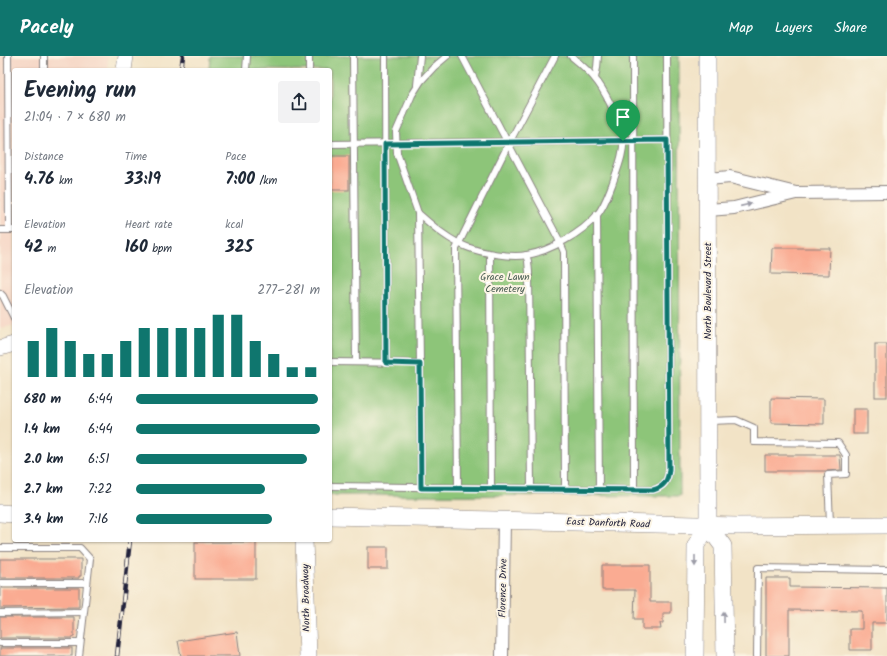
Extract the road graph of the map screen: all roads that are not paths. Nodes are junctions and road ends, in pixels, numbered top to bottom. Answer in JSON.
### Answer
{"nodes":[{"id":1,"x":8,"y":56,"type":"edge"},
{"id":2,"x":44,"y":56,"type":"edge"},
{"id":3,"x":126,"y":56,"type":"edge"},
{"id":4,"x":247,"y":56,"type":"edge"},
{"id":5,"x":309,"y":56,"type":"edge"},
{"id":6,"x":353,"y":56,"type":"edge"},
{"id":7,"x":384,"y":56,"type":"edge"},
{"id":8,"x":420,"y":56,"type":"edge"},
{"id":9,"x":447,"y":56,"type":"edge"},
{"id":10,"x":462,"y":56,"type":"edge"},
{"id":11,"x":555,"y":56,"type":"edge"},
{"id":12,"x":571,"y":56,"type":"edge"},
{"id":13,"x":598,"y":56,"type":"edge"},
{"id":14,"x":633,"y":56,"type":"edge"},
{"id":15,"x":667,"y":56,"type":"edge"},
{"id":16,"x":707,"y":56,"type":"edge"},
{"id":17,"x":44,"y":68,"type":"edge"},
{"id":18,"x":124,"y":68,"type":"edge"},
{"id":19,"x":246,"y":68,"type":"edge"},
{"id":20,"x":309,"y":68,"type":"edge"},
{"id":21,"x":595,"y":78,"type":"junction"},
{"id":22,"x":416,"y":88,"type":"junction"},
{"id":23,"x":667,"y":140,"type":"junction"},
{"id":24,"x":623,"y":141,"type":"junction"},
{"id":25,"x":633,"y":141,"type":"junction"},
{"id":26,"x":509,"y":143,"type":"junction"},
{"id":27,"x":332,"y":144,"type":"edge"},
{"id":28,"x":354,"y":144,"type":"junction"},
{"id":29,"x":385,"y":144,"type":"junction"},
{"id":30,"x":396,"y":144,"type":"junction"},
{"id":31,"x":708,"y":179,"type":"junction"},
{"id":32,"x":887,"y":192,"type":"edge"},
{"id":33,"x":796,"y":194,"type":"junction"},
{"id":34,"x":708,"y":210,"type":"junction"},
{"id":35,"x":418,"y":213,"type":"junction"},
{"id":36,"x":598,"y":214,"type":"junction"},
{"id":37,"x":0,"y":230,"type":"edge"},
{"id":38,"x":12,"y":230,"type":"edge"},
{"id":39,"x":459,"y":243,"type":"junction"},
{"id":40,"x":560,"y":243,"type":"junction"},
{"id":41,"x":490,"y":254,"type":"junction"},
{"id":42,"x":526,"y":255,"type":"junction"},
{"id":43,"x":0,"y":293,"type":"edge"},
{"id":44,"x":12,"y":314,"type":"edge"},
{"id":45,"x":12,"y":345,"type":"edge"},
{"id":46,"x":0,"y":348,"type":"edge"},
{"id":47,"x":332,"y":362,"type":"edge"},
{"id":48,"x":356,"y":362,"type":"junction"},
{"id":49,"x":386,"y":363,"type":"junction"},
{"id":50,"x":420,"y":364,"type":"junction"},
{"id":51,"x":708,"y":421,"type":"junction"},
{"id":52,"x":332,"y":486,"type":"edge"},
{"id":53,"x":421,"y":488,"type":"junction"},
{"id":54,"x":458,"y":488,"type":"junction"},
{"id":55,"x":491,"y":489,"type":"junction"},
{"id":56,"x":531,"y":489,"type":"junction"},
{"id":57,"x":565,"y":489,"type":"junction"},
{"id":58,"x":600,"y":490,"type":"junction"},
{"id":59,"x":634,"y":490,"type":"junction"},
{"id":60,"x":0,"y":513,"type":"edge"},
{"id":61,"x":12,"y":514,"type":"edge"},
{"id":62,"x":332,"y":516,"type":"edge"},
{"id":63,"x":504,"y":520,"type":"junction"},
{"id":64,"x":830,"y":525,"type":"junction"},
{"id":65,"x":887,"y":525,"type":"edge"},
{"id":66,"x":708,"y":526,"type":"junction"},
{"id":67,"x":304,"y":542,"type":"edge"},
{"id":68,"x":0,"y":548,"type":"edge"},
{"id":69,"x":887,"y":570,"type":"edge"},
{"id":70,"x":0,"y":583,"type":"edge"},
{"id":71,"x":87,"y":583,"type":"junction"},
{"id":72,"x":83,"y":612,"type":"junction"},
{"id":73,"x":0,"y":613,"type":"edge"},
{"id":74,"x":0,"y":643,"type":"edge"},
{"id":75,"x":80,"y":643,"type":"junction"},
{"id":76,"x":79,"y":656,"type":"edge"},
{"id":77,"x":308,"y":656,"type":"edge"},
{"id":78,"x":502,"y":656,"type":"edge"},
{"id":79,"x":695,"y":656,"type":"edge"},
{"id":80,"x":725,"y":656,"type":"edge"},
{"id":81,"x":757,"y":656,"type":"edge"}],
"edges":[{"from":1,"to":38,"type":"lane"},
{"from":2,"to":17,"type":"lane"},
{"from":3,"to":18,"type":"street"},
{"from":4,"to":19,"type":"lane"},
{"from":5,"to":20,"type":"lane"},
{"from":6,"to":28,"type":"lane"},
{"from":7,"to":29,"type":"lane"},
{"from":8,"to":22,"type":"lane"},
{"from":9,"to":22,"type":"lane"},
{"from":10,"to":26,"type":"lane"},
{"from":11,"to":26,"type":"lane"},
{"from":12,"to":21,"type":"lane"},
{"from":13,"to":21,"type":"lane"},
{"from":14,"to":25,"type":"lane"},
{"from":15,"to":23,"type":"lane"},
{"from":16,"to":31,"type":"main road","name":"North Boulevard Street"},
{"from":21,"to":24,"type":"lane"},
{"from":22,"to":30,"type":"lane"},
{"from":23,"to":25,"type":"lane"},
{"from":23,"to":59,"type":"lane"},
{"from":24,"to":25,"type":"lane"},
{"from":24,"to":26,"type":"lane"},
{"from":24,"to":36,"type":"lane"},
{"from":25,"to":59,"type":"lane"},
{"from":26,"to":30,"type":"lane"},
{"from":26,"to":39,"type":"lane"},
{"from":26,"to":40,"type":"lane"},
{"from":27,"to":28,"type":"lane"},
{"from":28,"to":29,"type":"lane"},
{"from":28,"to":48,"type":"lane"},
{"from":29,"to":30,"type":"lane"},
{"from":29,"to":49,"type":"lane"},
{"from":30,"to":35,"type":"lane"},
{"from":31,"to":33,"type":"street"},
{"from":31,"to":34,"type":"main road","name":"North Boulevard Street"},
{"from":32,"to":33,"type":"street"},
{"from":34,"to":33,"type":"street","one_way":true},
{"from":34,"to":51,"type":"main road","name":"North Boulevard Street"},
{"from":35,"to":39,"type":"lane"},
{"from":35,"to":50,"type":"lane"},
{"from":36,"to":40,"type":"lane"},
{"from":36,"to":58,"type":"lane"},
{"from":37,"to":38,"type":"lane"},
{"from":39,"to":41,"type":"lane"},
{"from":39,"to":54,"type":"lane"},
{"from":40,"to":42,"type":"lane"},
{"from":40,"to":57,"type":"lane"},
{"from":41,"to":42,"type":"lane"},
{"from":41,"to":55,"type":"lane"},
{"from":42,"to":56,"type":"lane"},
{"from":43,"to":44,"type":"lane"},
{"from":45,"to":46,"type":"street"},
{"from":47,"to":48,"type":"lane"},
{"from":48,"to":49,"type":"lane"},
{"from":49,"to":50,"type":"lane"},
{"from":50,"to":53,"type":"lane"},
{"from":51,"to":64,"type":"lane"},
{"from":51,"to":66,"type":"main road","name":"North Boulevard Street"},
{"from":52,"to":53,"type":"lane"},
{"from":53,"to":54,"type":"lane"},
{"from":54,"to":55,"type":"lane"},
{"from":55,"to":56,"type":"lane"},
{"from":56,"to":57,"type":"lane"},
{"from":57,"to":58,"type":"lane"},
{"from":58,"to":59,"type":"lane"},
{"from":60,"to":61,"type":"main road"},
{"from":62,"to":63,"type":"main road","name":"East Danforth Road"},
{"from":63,"to":66,"type":"main road","name":"East Danforth Road"},
{"from":63,"to":78,"type":"street","name":"Florence Drive"},
{"from":64,"to":65,"type":"main road","name":"East Danforth Road"},
{"from":64,"to":66,"type":"main road","name":"East Danforth Road"},
{"from":66,"to":79,"type":"main road","one_way":true},
{"from":80,"to":66,"type":"main road","one_way":true},
{"from":67,"to":77,"type":"main road","name":"North Broadway"},
{"from":68,"to":71,"type":"lane"},
{"from":69,"to":81,"type":"lane"},
{"from":70,"to":71,"type":"lane"},
{"from":71,"to":72,"type":"lane"},
{"from":72,"to":73,"type":"lane"},
{"from":72,"to":75,"type":"lane"},
{"from":74,"to":75,"type":"lane"},
{"from":75,"to":76,"type":"lane"}]}
